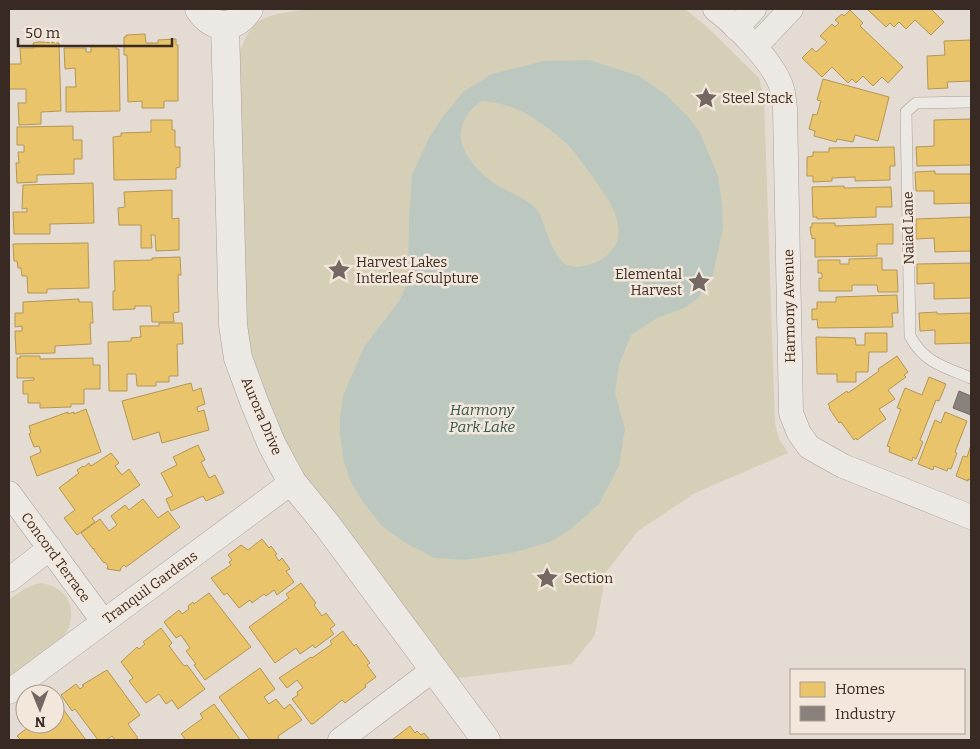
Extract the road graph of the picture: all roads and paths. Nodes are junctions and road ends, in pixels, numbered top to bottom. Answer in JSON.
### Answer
{"nodes":[{"id":1,"x":199,"y":9,"type":"edge"},
{"id":2,"x":249,"y":9,"type":"edge"},
{"id":3,"x":715,"y":9,"type":"edge"},
{"id":4,"x":754,"y":9,"type":"edge"},
{"id":5,"x":791,"y":9,"type":"edge"},
{"id":6,"x":225,"y":25,"type":"junction"},
{"id":7,"x":736,"y":28,"type":"junction"},
{"id":8,"x":756,"y":47,"type":"junction"},
{"id":9,"x":971,"y":102,"type":"edge"},
{"id":10,"x":971,"y":378,"type":"edge"},
{"id":11,"x":292,"y":482,"type":"junction"},
{"id":12,"x":9,"y":493,"type":"edge"},
{"id":13,"x":971,"y":517,"type":"edge"},
{"id":14,"x":50,"y":548,"type":"junction"},
{"id":15,"x":9,"y":580,"type":"edge"},
{"id":16,"x":104,"y":621,"type":"junction"},
{"id":17,"x":433,"y":670,"type":"junction"},
{"id":18,"x":9,"y":692,"type":"edge"},
{"id":19,"x":340,"y":740,"type":"edge"},
{"id":20,"x":486,"y":740,"type":"edge"}],
"edges":[{"from":1,"to":6,"type":"street"},
{"from":2,"to":6,"type":"street"},
{"from":3,"to":7,"type":"street","name":"Harmony Avenue"},
{"from":4,"to":7,"type":"street"},
{"from":5,"to":8,"type":"street"},
{"from":6,"to":11,"type":"street","name":"Aurora Drive"},
{"from":7,"to":8,"type":"street","name":"Harmony Avenue"},
{"from":8,"to":13,"type":"street","name":"Harmony Avenue"},
{"from":9,"to":10,"type":"lane","name":"Naiad Lane"},
{"from":11,"to":16,"type":"street","name":"Tranquil Gardens"},
{"from":11,"to":17,"type":"street","name":"Aurora Drive"},
{"from":12,"to":14,"type":"street","name":"Concord Terrace"},
{"from":14,"to":15,"type":"street"},
{"from":14,"to":16,"type":"street","name":"Concord Terrace"},
{"from":16,"to":18,"type":"street","name":"Tranquil Gardens"},
{"from":17,"to":19,"type":"street"},
{"from":17,"to":20,"type":"street","name":"Aurora Drive"}]}
